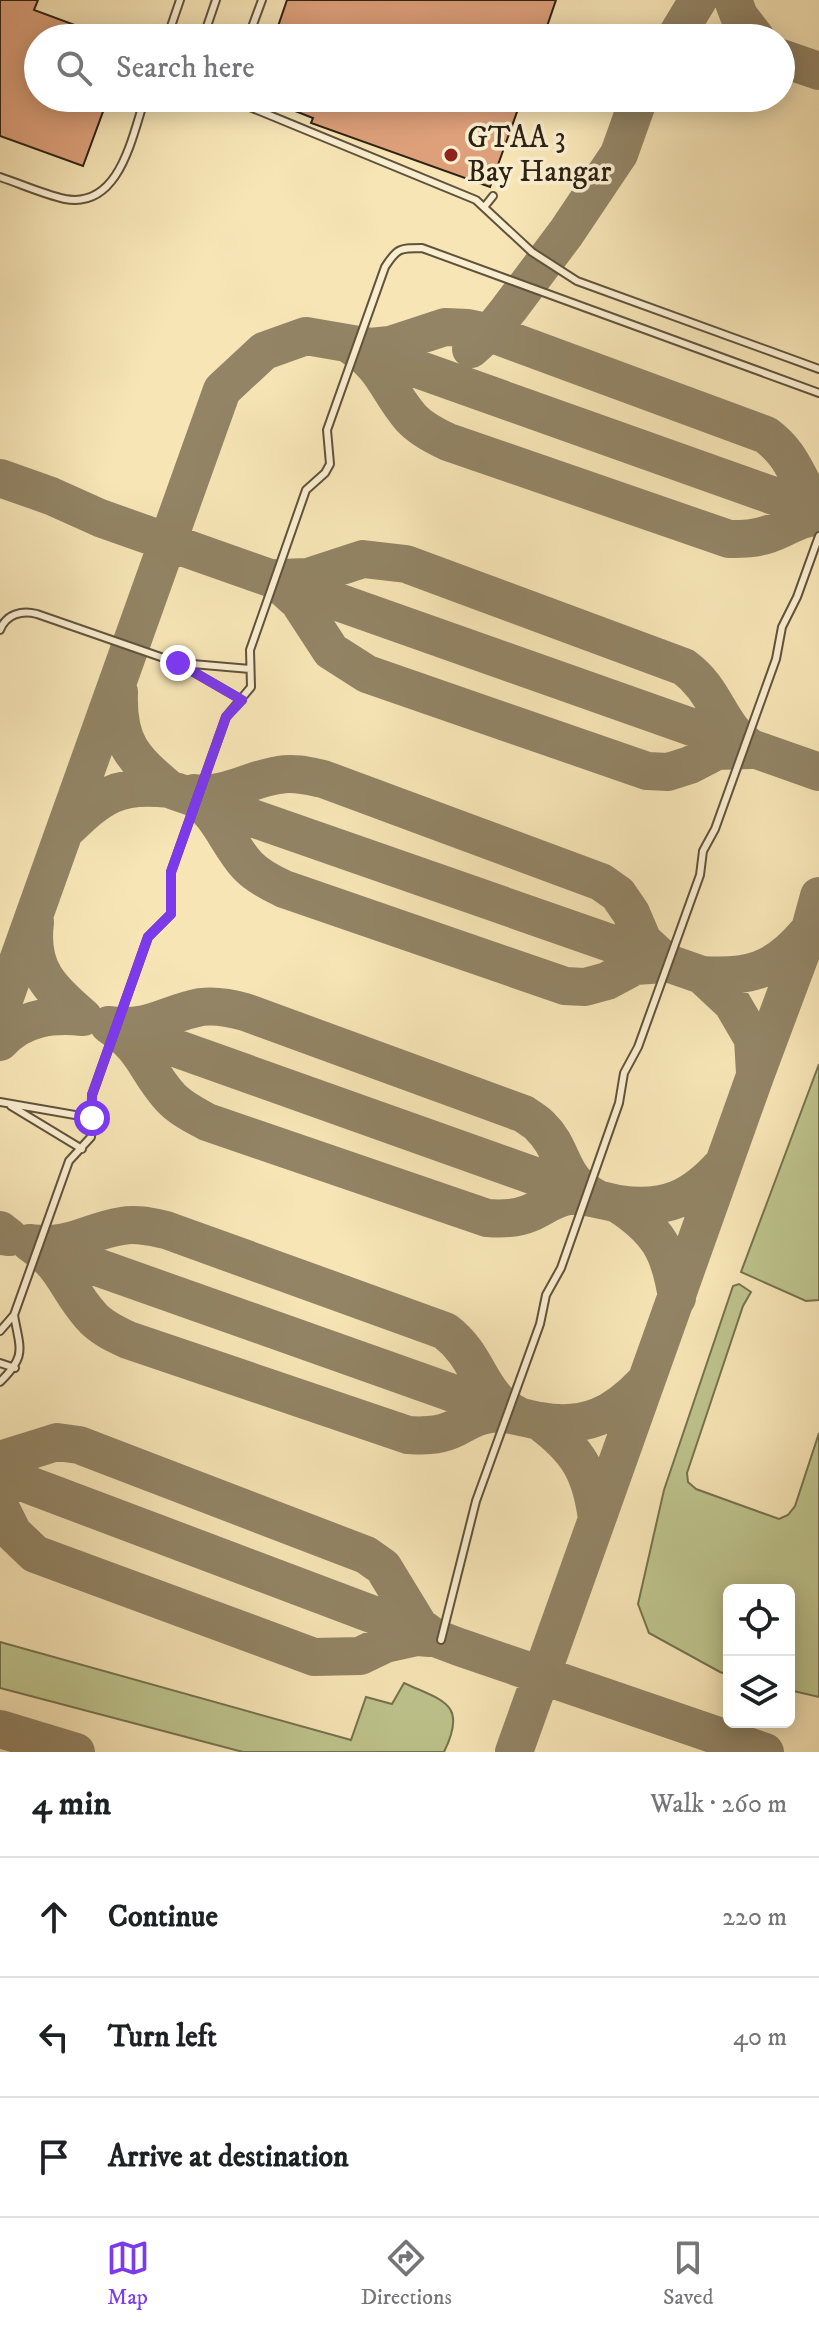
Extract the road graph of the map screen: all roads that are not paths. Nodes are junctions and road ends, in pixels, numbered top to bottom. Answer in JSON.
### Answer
{"nodes":[{"id":1,"x":180,"y":0,"type":"edge"},
{"id":2,"x":216,"y":0,"type":"edge"},
{"id":3,"x":262,"y":0,"type":"edge"},
{"id":4,"x":172,"y":24,"type":"edge"},
{"id":5,"x":208,"y":24,"type":"edge"},
{"id":6,"x":253,"y":24,"type":"edge"},
{"id":7,"x":140,"y":112,"type":"edge"},
{"id":8,"x":262,"y":112,"type":"edge"},
{"id":9,"x":0,"y":177,"type":"edge"},
{"id":10,"x":493,"y":196,"type":"dead end"},
{"id":11,"x":485,"y":206,"type":"junction"},
{"id":12,"x":819,"y":369,"type":"edge"},
{"id":13,"x":819,"y":393,"type":"edge"},
{"id":14,"x":819,"y":536,"type":"edge"},
{"id":15,"x":0,"y":630,"type":"edge"},
{"id":16,"x":178,"y":663,"type":"junction"},
{"id":17,"x":250,"y":669,"type":"junction"},
{"id":18,"x":242,"y":700,"type":"junction"},
{"id":19,"x":0,"y":1102,"type":"edge"},
{"id":20,"x":8,"y":1105,"type":"junction"},
{"id":21,"x":92,"y":1118,"type":"junction"},
{"id":22,"x":82,"y":1149,"type":"junction"},
{"id":23,"x":14,"y":1315,"type":"junction"},
{"id":24,"x":0,"y":1331,"type":"edge"},
{"id":25,"x":0,"y":1363,"type":"edge"},
{"id":26,"x":15,"y":1368,"type":"junction"},
{"id":27,"x":0,"y":1382,"type":"edge"},
{"id":28,"x":441,"y":1640,"type":"dead end"}],
"edges":[{"from":1,"to":4,"type":"lane"},
{"from":2,"to":5,"type":"lane"},
{"from":3,"to":6,"type":"lane"},
{"from":7,"to":9,"type":"lane"},
{"from":8,"to":11,"type":"lane"},
{"from":10,"to":11,"type":"lane"},
{"from":11,"to":12,"type":"lane"},
{"from":13,"to":17,"type":"lane"},
{"from":14,"to":28,"type":"lane"},
{"from":15,"to":16,"type":"lane"},
{"from":16,"to":17,"type":"lane"},
{"from":16,"to":18,"type":"lane"},
{"from":17,"to":18,"type":"lane"},
{"from":18,"to":21,"type":"lane"},
{"from":19,"to":20,"type":"lane"},
{"from":20,"to":21,"type":"lane"},
{"from":20,"to":22,"type":"lane"},
{"from":21,"to":22,"type":"lane"},
{"from":22,"to":23,"type":"lane"},
{"from":23,"to":24,"type":"lane"},
{"from":23,"to":26,"type":"lane"},
{"from":25,"to":26,"type":"lane"},
{"from":26,"to":27,"type":"lane"}]}
